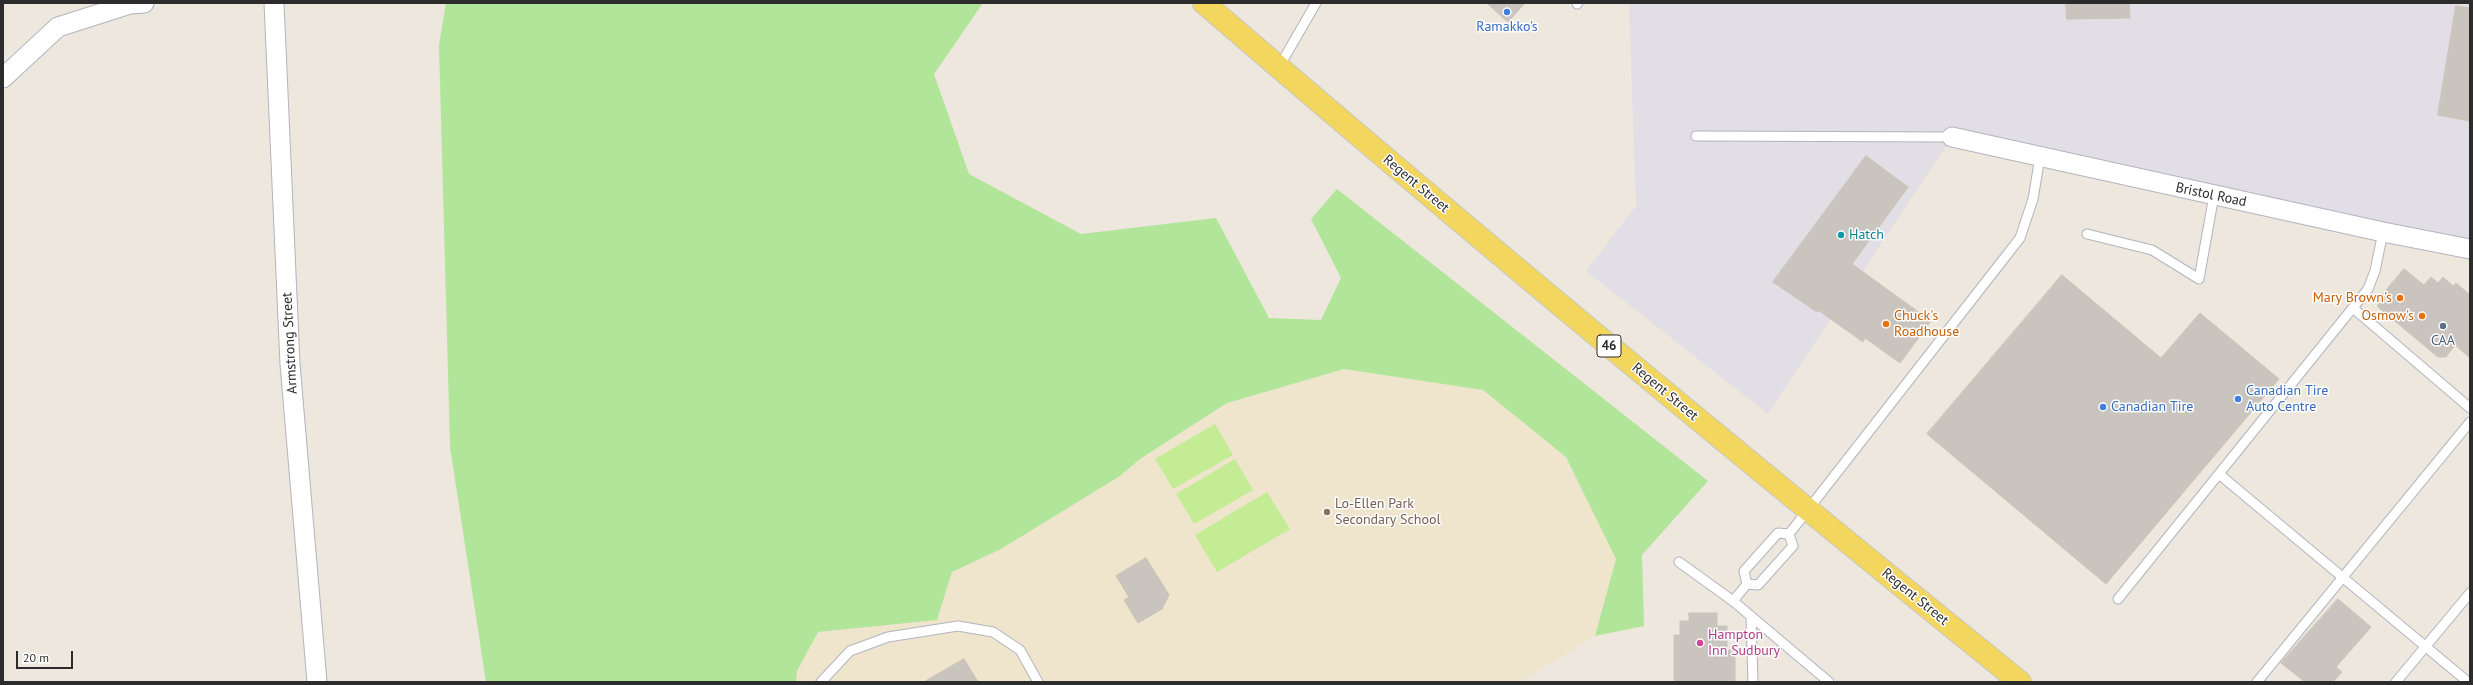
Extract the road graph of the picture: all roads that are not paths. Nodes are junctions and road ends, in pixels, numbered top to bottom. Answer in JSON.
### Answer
{"nodes":[{"id":1,"x":144,"y":3,"type":"edge"},
{"id":2,"x":274,"y":3,"type":"edge"},
{"id":3,"x":1204,"y":3,"type":"edge"},
{"id":4,"x":1316,"y":3,"type":"edge"},
{"id":5,"x":1279,"y":68,"type":"junction"},
{"id":6,"x":3,"y":78,"type":"edge"},
{"id":7,"x":1696,"y":136,"type":"dead end"},
{"id":8,"x":1952,"y":137,"type":"joint"},
{"id":9,"x":2040,"y":157,"type":"junction"},
{"id":10,"x":2214,"y":195,"type":"junction"},
{"id":11,"x":2383,"y":232,"type":"junction"},
{"id":12,"x":2087,"y":234,"type":"dead end"},
{"id":13,"x":2470,"y":249,"type":"edge"},
{"id":14,"x":2353,"y":308,"type":"junction"},
{"id":15,"x":2470,"y":408,"type":"edge"},
{"id":16,"x":2470,"y":422,"type":"edge"},
{"id":17,"x":2219,"y":474,"type":"junction"},
{"id":18,"x":1808,"y":511,"type":"junction"},
{"id":19,"x":1789,"y":534,"type":"junction"},
{"id":20,"x":1679,"y":562,"type":"dead end"},
{"id":21,"x":2343,"y":577,"type":"junction"},
{"id":22,"x":1747,"y":584,"type":"junction"},
{"id":23,"x":2470,"y":593,"type":"edge"},
{"id":24,"x":2118,"y":599,"type":"dead end"},
{"id":25,"x":1733,"y":601,"type":"junction"},
{"id":26,"x":1751,"y":616,"type":"junction"},
{"id":27,"x":2426,"y":646,"type":"junction"},
{"id":28,"x":825,"y":680,"type":"edge"},
{"id":29,"x":317,"y":682,"type":"edge"},
{"id":30,"x":1038,"y":682,"type":"edge"},
{"id":31,"x":1753,"y":682,"type":"edge"},
{"id":32,"x":1829,"y":682,"type":"edge"},
{"id":33,"x":2020,"y":682,"type":"edge"},
{"id":34,"x":2257,"y":682,"type":"edge"},
{"id":35,"x":2396,"y":682,"type":"edge"},
{"id":36,"x":2468,"y":682,"type":"edge"}],
"edges":[{"from":1,"to":6,"type":"street"},
{"from":2,"to":29,"type":"street","name":"Armstrong Street"},
{"from":3,"to":5,"type":"main road","name":"Regent Street","number":"46"},
{"from":4,"to":5,"type":"lane"},
{"from":5,"to":18,"type":"main road","name":"Regent Street","number":"46"},
{"from":7,"to":8,"type":"lane"},
{"from":8,"to":9,"type":"street","name":"Bristol Road"},
{"from":9,"to":10,"type":"street","name":"Bristol Road"},
{"from":9,"to":18,"type":"lane"},
{"from":10,"to":11,"type":"street","name":"Bristol Road"},
{"from":10,"to":12,"type":"lane"},
{"from":11,"to":13,"type":"street","name":"Bristol Road"},
{"from":11,"to":14,"type":"lane"},
{"from":14,"to":15,"type":"lane"},
{"from":14,"to":17,"type":"lane"},
{"from":16,"to":21,"type":"lane"},
{"from":17,"to":21,"type":"lane"},
{"from":17,"to":24,"type":"lane"},
{"from":18,"to":19,"type":"lane"},
{"from":18,"to":33,"type":"main road","name":"Regent Street","number":"46"},
{"from":19,"to":22,"type":"lane"},
{"from":19,"to":22,"type":"lane"},
{"from":20,"to":25,"type":"lane"},
{"from":21,"to":27,"type":"lane"},
{"from":21,"to":34,"type":"lane"},
{"from":22,"to":25,"type":"lane"},
{"from":23,"to":27,"type":"lane"},
{"from":25,"to":26,"type":"lane"},
{"from":26,"to":31,"type":"lane"},
{"from":26,"to":32,"type":"lane"},
{"from":27,"to":35,"type":"lane"},
{"from":27,"to":36,"type":"lane"},
{"from":28,"to":30,"type":"lane"}]}
